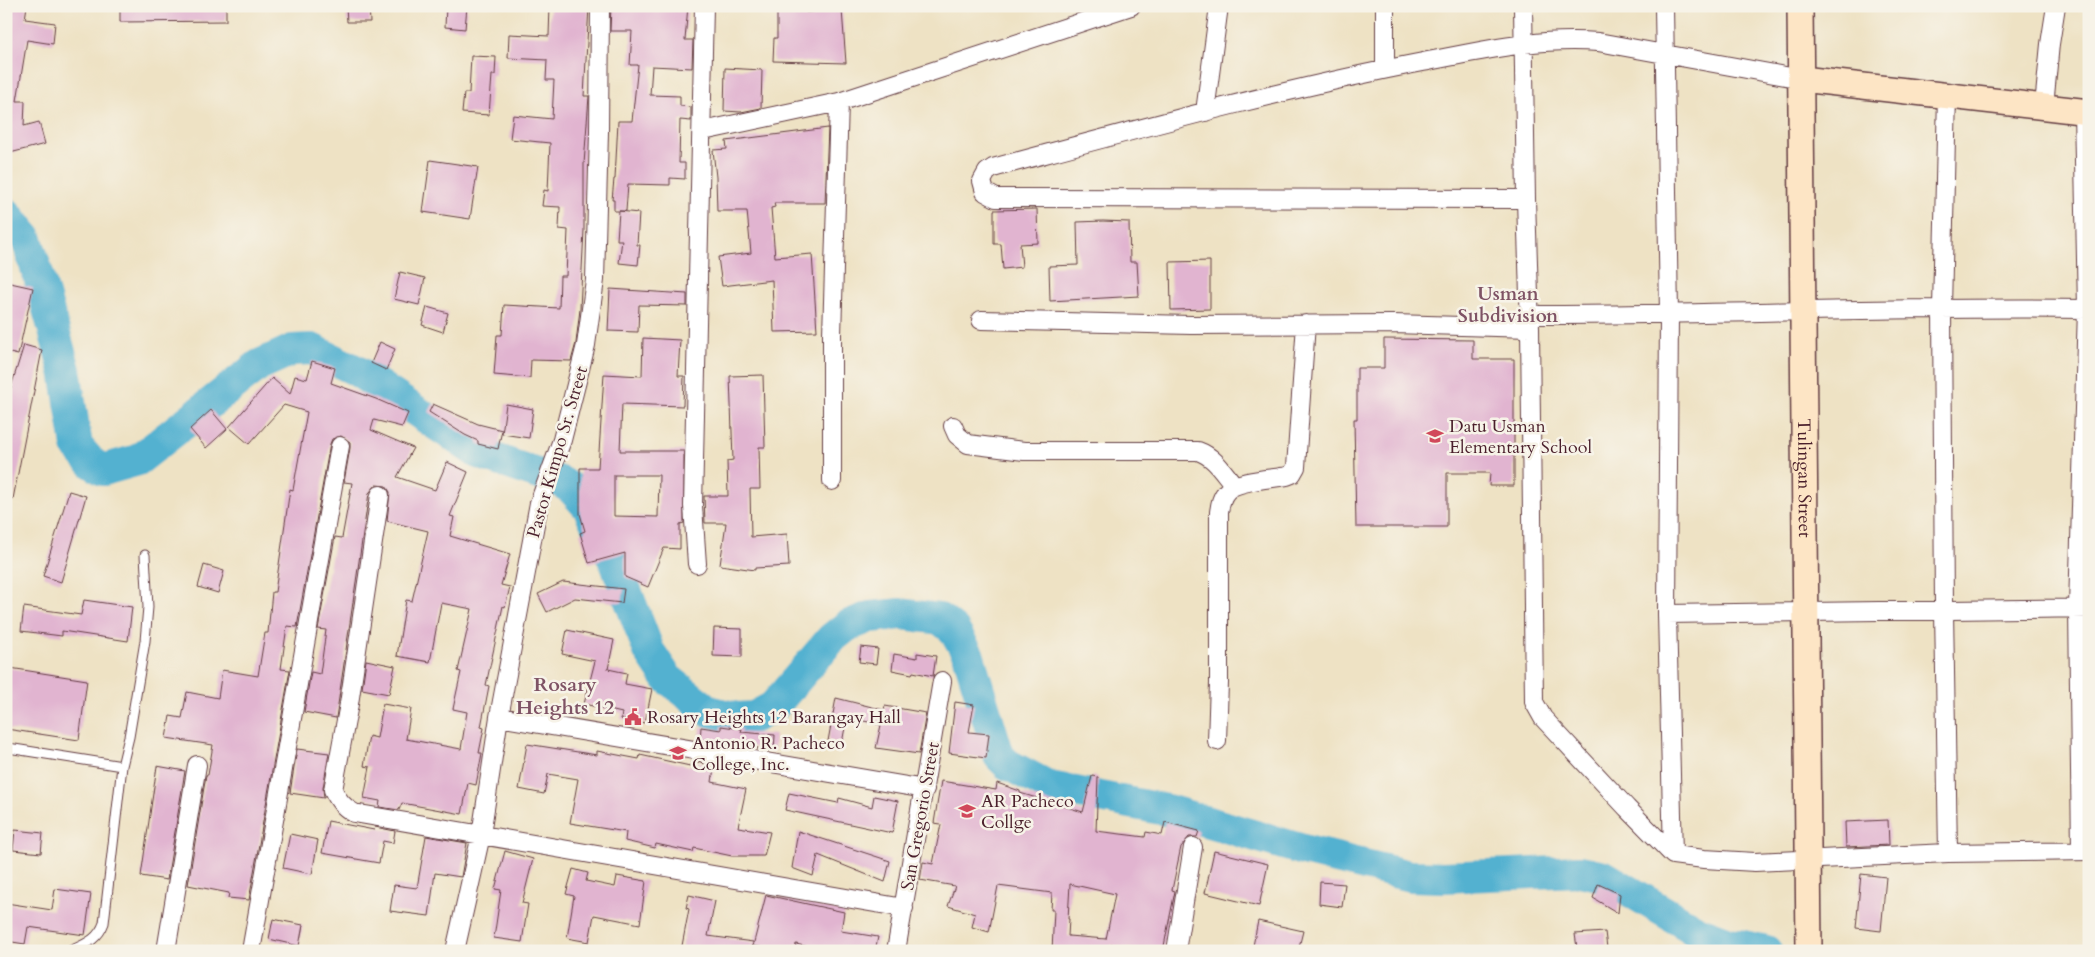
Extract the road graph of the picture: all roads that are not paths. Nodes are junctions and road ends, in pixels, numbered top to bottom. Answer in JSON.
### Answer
{"nodes":[{"id":1,"x":600,"y":6,"type":"edge"},
{"id":2,"x":704,"y":6,"type":"edge"},
{"id":3,"x":1132,"y":6,"type":"edge"},
{"id":4,"x":1219,"y":6,"type":"edge"},
{"id":5,"x":1385,"y":6,"type":"edge"},
{"id":6,"x":1523,"y":6,"type":"edge"},
{"id":7,"x":1664,"y":6,"type":"edge"},
{"id":8,"x":1800,"y":6,"type":"edge"},
{"id":9,"x":2056,"y":6,"type":"edge"},
{"id":10,"x":1524,"y":43,"type":"junction"},
{"id":11,"x":1665,"y":54,"type":"junction"},
{"id":12,"x":1385,"y":70,"type":"junction"},
{"id":13,"x":1802,"y":79,"type":"junction"},
{"id":14,"x":1947,"y":95,"type":"junction"},
{"id":15,"x":839,"y":102,"type":"junction"},
{"id":16,"x":2044,"y":106,"type":"junction"},
{"id":17,"x":2086,"y":111,"type":"edge"},
{"id":18,"x":1205,"y":112,"type":"junction"},
{"id":19,"x":702,"y":132,"type":"junction"},
{"id":20,"x":1526,"y":199,"type":"junction"},
{"id":21,"x":1942,"y":308,"type":"junction"},
{"id":22,"x":2088,"y":309,"type":"edge"},
{"id":23,"x":1803,"y":312,"type":"junction"},
{"id":24,"x":1669,"y":315,"type":"junction"},
{"id":25,"x":981,"y":320,"type":"dead end"},
{"id":26,"x":1530,"y":321,"type":"junction"},
{"id":27,"x":1306,"y":324,"type":"junction"},
{"id":28,"x":953,"y":426,"type":"dead end"},
{"id":29,"x":340,"y":446,"type":"dead end"},
{"id":30,"x":832,"y":481,"type":"dead end"},
{"id":31,"x":1234,"y":485,"type":"junction"},
{"id":32,"x":380,"y":495,"type":"dead end"},
{"id":33,"x":145,"y":555,"type":"dead end"},
{"id":34,"x":697,"y":564,"type":"dead end"},
{"id":35,"x":2084,"y":608,"type":"edge"},
{"id":36,"x":1944,"y":610,"type":"junction"},
{"id":37,"x":1807,"y":612,"type":"junction"},
{"id":38,"x":1667,"y":614,"type":"junction"},
{"id":39,"x":942,"y":682,"type":"dead end"},
{"id":40,"x":500,"y":717,"type":"junction"},
{"id":41,"x":1217,"y":741,"type":"dead end"},
{"id":42,"x":8,"y":748,"type":"dead end"},
{"id":43,"x":197,"y":765,"type":"dead end"},
{"id":44,"x":122,"y":766,"type":"junction"},
{"id":45,"x":925,"y":788,"type":"junction"},
{"id":46,"x":482,"y":835,"type":"junction"},
{"id":47,"x":1194,"y":847,"type":"dead end"},
{"id":48,"x":2085,"y":851,"type":"edge"},
{"id":49,"x":1948,"y":853,"type":"junction"},
{"id":50,"x":1673,"y":855,"type":"junction"},
{"id":51,"x":1809,"y":859,"type":"junction"},
{"id":52,"x":904,"y":908,"type":"junction"},
{"id":53,"x":1809,"y":944,"type":"edge"},
{"id":54,"x":70,"y":951,"type":"edge"},
{"id":55,"x":166,"y":951,"type":"edge"},
{"id":56,"x":251,"y":951,"type":"edge"},
{"id":57,"x":455,"y":951,"type":"edge"},
{"id":58,"x":896,"y":951,"type":"edge"},
{"id":59,"x":1176,"y":951,"type":"edge"}],
"edges":[{"from":1,"to":40,"type":"street","name":"Pastor Kimpo Sr. Street"},
{"from":2,"to":19,"type":"street"},
{"from":3,"to":15,"type":"street"},
{"from":4,"to":18,"type":"street"},
{"from":5,"to":12,"type":"street"},
{"from":6,"to":10,"type":"street"},
{"from":7,"to":11,"type":"street"},
{"from":8,"to":13,"type":"street","name":"Tulingan Street"},
{"from":9,"to":16,"type":"street"},
{"from":10,"to":11,"type":"street"},
{"from":10,"to":12,"type":"street"},
{"from":10,"to":20,"type":"street"},
{"from":11,"to":13,"type":"street"},
{"from":11,"to":24,"type":"street"},
{"from":12,"to":18,"type":"street"},
{"from":13,"to":14,"type":"street"},
{"from":13,"to":23,"type":"street","name":"Tulingan Street"},
{"from":14,"to":16,"type":"street"},
{"from":14,"to":21,"type":"street"},
{"from":15,"to":19,"type":"street"},
{"from":15,"to":30,"type":"street"},
{"from":16,"to":17,"type":"street"},
{"from":17,"to":22,"type":"street"},
{"from":18,"to":20,"type":"street"},
{"from":19,"to":34,"type":"street"},
{"from":20,"to":26,"type":"street"},
{"from":21,"to":22,"type":"street"},
{"from":21,"to":23,"type":"street"},
{"from":21,"to":36,"type":"street"},
{"from":22,"to":35,"type":"street"},
{"from":23,"to":24,"type":"street"},
{"from":23,"to":37,"type":"street","name":"Tulingan Street"},
{"from":24,"to":26,"type":"street"},
{"from":24,"to":38,"type":"street"},
{"from":25,"to":27,"type":"street"},
{"from":26,"to":27,"type":"street"},
{"from":26,"to":50,"type":"street"},
{"from":27,"to":31,"type":"street"},
{"from":28,"to":31,"type":"street"},
{"from":29,"to":56,"type":"street"},
{"from":31,"to":41,"type":"street"},
{"from":32,"to":46,"type":"street"},
{"from":33,"to":44,"type":"lane"},
{"from":35,"to":36,"type":"street"},
{"from":35,"to":48,"type":"street"},
{"from":36,"to":37,"type":"street"},
{"from":36,"to":49,"type":"street"},
{"from":37,"to":38,"type":"street"},
{"from":37,"to":51,"type":"street","name":"Tulingan Street"},
{"from":38,"to":50,"type":"street"},
{"from":39,"to":45,"type":"street","name":"San Gregorio Street"},
{"from":40,"to":45,"type":"street"},
{"from":40,"to":46,"type":"street","name":"Pastor Kimpo Sr. Street"},
{"from":42,"to":44,"type":"lane"},
{"from":43,"to":55,"type":"street"},
{"from":44,"to":54,"type":"lane"},
{"from":45,"to":52,"type":"street","name":"San Gregorio Street"},
{"from":46,"to":52,"type":"street"},
{"from":46,"to":57,"type":"street","name":"Pastor Kimpo Sr. Street"},
{"from":47,"to":59,"type":"street"},
{"from":48,"to":49,"type":"street"},
{"from":49,"to":51,"type":"street"},
{"from":50,"to":51,"type":"street"},
{"from":51,"to":53,"type":"street","name":"Tulingan Street"},
{"from":52,"to":58,"type":"street","name":"San Gregorio Street"}]}
